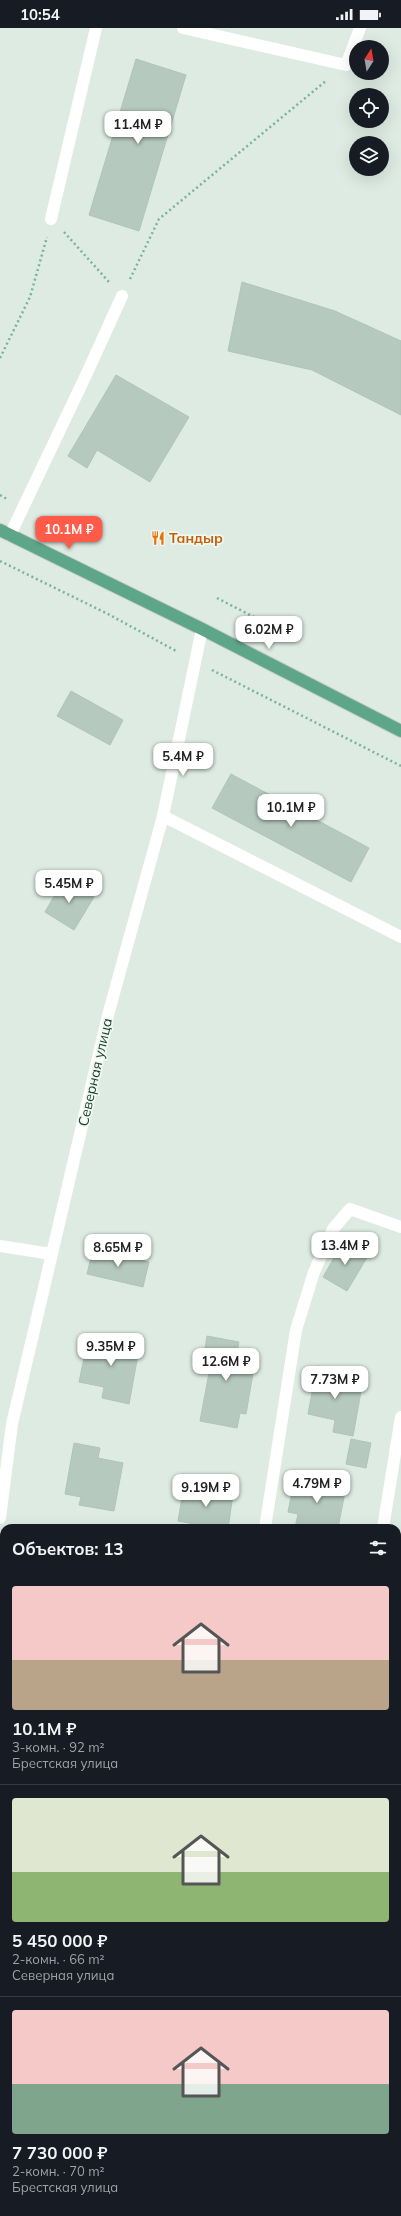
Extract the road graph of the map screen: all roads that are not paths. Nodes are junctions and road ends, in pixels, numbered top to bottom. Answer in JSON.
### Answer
{"nodes":[{"id":1,"x":96,"y":28,"type":"edge"},
{"id":2,"x":183,"y":28,"type":"edge"},
{"id":3,"x":360,"y":28,"type":"edge"},
{"id":4,"x":51,"y":219,"type":"road end"},
{"id":5,"x":122,"y":296,"type":"road end"},
{"id":6,"x":5,"y":532,"type":"edge"},
{"id":7,"x":202,"y":629,"type":"junction"},
{"id":8,"x":401,"y":731,"type":"edge"},
{"id":9,"x":163,"y":816,"type":"junction"},
{"id":10,"x":401,"y":937,"type":"edge"},
{"id":11,"x":401,"y":1227,"type":"edge"},
{"id":12,"x":0,"y":1246,"type":"edge"},
{"id":13,"x":51,"y":1254,"type":"junction"},
{"id":14,"x":401,"y":1417,"type":"edge"},
{"id":15,"x":0,"y":1518,"type":"edge"},
{"id":16,"x":265,"y":1524,"type":"edge"},
{"id":17,"x":384,"y":1524,"type":"edge"},
{"id":18,"x":0,"y":1849,"type":"edge"},
{"id":19,"x":0,"y":1897,"type":"edge"}],
"edges":[{"from":1,"to":4,"type":"street"},
{"from":2,"to":3,"type":"street"},
{"from":5,"to":6,"type":"street"},
{"from":6,"to":7,"type":"main road"},
{"from":7,"to":8,"type":"main road"},
{"from":7,"to":9,"type":"street","name":"Северная улица"},
{"from":9,"to":10,"type":"street"},
{"from":9,"to":13,"type":"street","name":"Северная улица"},
{"from":11,"to":16,"type":"street"},
{"from":12,"to":13,"type":"street"},
{"from":13,"to":15,"type":"street","name":"Северная улица"},
{"from":14,"to":17,"type":"street"},
{"from":18,"to":19,"type":"street"}]}
